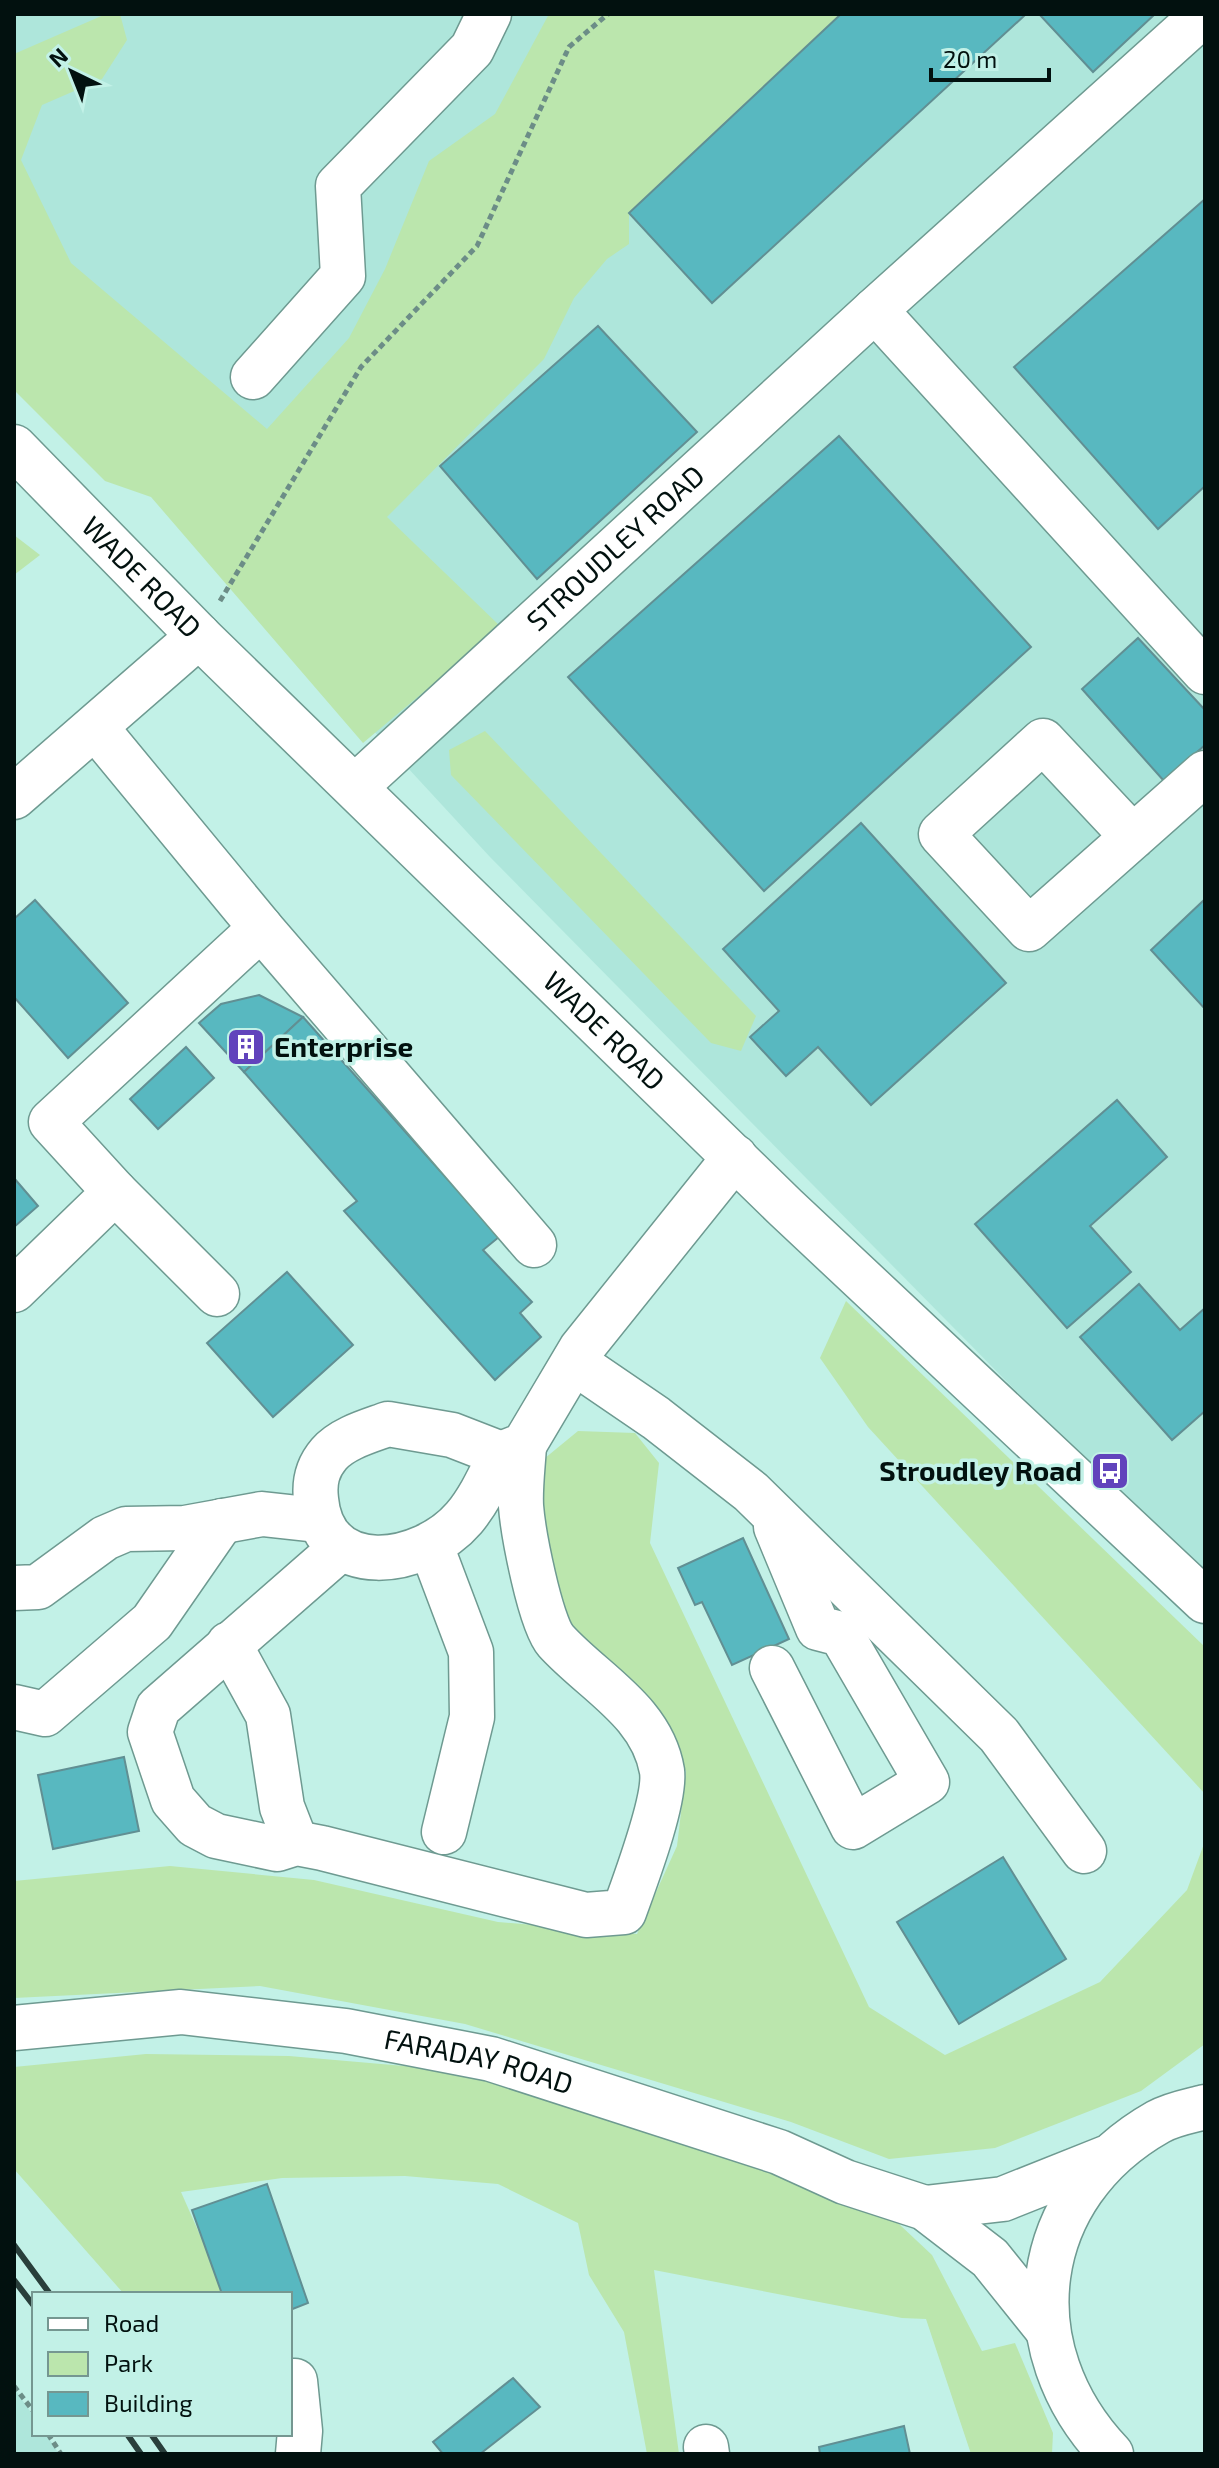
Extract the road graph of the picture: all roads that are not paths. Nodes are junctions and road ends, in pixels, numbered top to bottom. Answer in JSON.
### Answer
{"nodes":[{"id":1,"x":489,"y":14,"type":"edge"},
{"id":2,"x":1204,"y":14,"type":"edge"},
{"id":3,"x":875,"y":310,"type":"junction"},
{"id":4,"x":253,"y":377,"type":"dead end"},
{"id":5,"x":16,"y":453,"type":"edge"},
{"id":6,"x":199,"y":636,"type":"junction"},
{"id":7,"x":1205,"y":672,"type":"edge"},
{"id":8,"x":96,"y":728,"type":"junction"},
{"id":9,"x":1205,"y":773,"type":"edge"},
{"id":10,"x":356,"y":786,"type":"junction"},
{"id":11,"x":14,"y":797,"type":"edge"},
{"id":12,"x":1133,"y":837,"type":"dead end"},
{"id":13,"x":261,"y":928,"type":"junction"},
{"id":14,"x":735,"y":1157,"type":"junction"},
{"id":15,"x":115,"y":1192,"type":"junction"},
{"id":16,"x":534,"y":1245,"type":"dead end"},
{"id":17,"x":14,"y":1290,"type":"edge"},
{"id":18,"x":217,"y":1294,"type":"dead end"},
{"id":19,"x":574,"y":1362,"type":"junction"},
{"id":20,"x":512,"y":1450,"type":"junction"},
{"id":21,"x":769,"y":1510,"type":"junction"},
{"id":22,"x":222,"y":1521,"type":"junction"},
{"id":23,"x":329,"y":1534,"type":"junction"},
{"id":24,"x":431,"y":1546,"type":"junction"},
{"id":25,"x":14,"y":1590,"type":"edge"},
{"id":26,"x":1205,"y":1601,"type":"edge"},
{"id":27,"x":229,"y":1644,"type":"junction"},
{"id":28,"x":772,"y":1668,"type":"dead end"},
{"id":29,"x":14,"y":1707,"type":"edge"},
{"id":30,"x":444,"y":1832,"type":"dead end"},
{"id":31,"x":296,"y":1843,"type":"junction"},
{"id":32,"x":1084,"y":1851,"type":"dead end"},
{"id":33,"x":14,"y":2028,"type":"edge"},
{"id":34,"x":1205,"y":2107,"type":"edge"},
{"id":35,"x":1107,"y":2158,"type":"junction"},
{"id":36,"x":925,"y":2208,"type":"junction"},
{"id":37,"x":1047,"y":2329,"type":"junction"},
{"id":38,"x":295,"y":2381,"type":"dead end"},
{"id":39,"x":298,"y":2454,"type":"edge"},
{"id":40,"x":1111,"y":2454,"type":"edge"}],
"edges":[{"from":1,"to":4,"type":"street"},
{"from":2,"to":3,"type":"street","name":"STROUDLEY ROAD"},
{"from":3,"to":7,"type":"street"},
{"from":3,"to":10,"type":"street","name":"STROUDLEY ROAD"},
{"from":5,"to":6,"type":"street","name":"WADE ROAD"},
{"from":6,"to":8,"type":"street"},
{"from":6,"to":10,"type":"street","name":"WADE ROAD"},
{"from":8,"to":11,"type":"street"},
{"from":8,"to":13,"type":"street"},
{"from":9,"to":12,"type":"street"},
{"from":10,"to":14,"type":"street","name":"WADE ROAD"},
{"from":13,"to":15,"type":"street"},
{"from":13,"to":16,"type":"street"},
{"from":14,"to":19,"type":"street"},
{"from":14,"to":26,"type":"street","name":"WADE ROAD"},
{"from":15,"to":17,"type":"street"},
{"from":15,"to":18,"type":"street"},
{"from":19,"to":20,"type":"street"},
{"from":19,"to":21,"type":"street"},
{"from":20,"to":23,"type":"street"},
{"from":20,"to":24,"type":"street"},
{"from":20,"to":31,"type":"street"},
{"from":21,"to":28,"type":"street"},
{"from":21,"to":32,"type":"street"},
{"from":22,"to":23,"type":"street"},
{"from":22,"to":25,"type":"street"},
{"from":22,"to":29,"type":"street"},
{"from":23,"to":24,"type":"street"},
{"from":23,"to":27,"type":"street"},
{"from":24,"to":30,"type":"street"},
{"from":27,"to":31,"type":"street"},
{"from":27,"to":31,"type":"street"},
{"from":33,"to":36,"type":"street","name":"FARADAY ROAD"},
{"from":34,"to":35,"type":"street"},
{"from":35,"to":36,"type":"street","name":"FARADAY ROAD"},
{"from":35,"to":37,"type":"street"},
{"from":36,"to":37,"type":"street","name":"FARADAY ROAD"},
{"from":37,"to":40,"type":"street"},
{"from":38,"to":39,"type":"street"}]}
